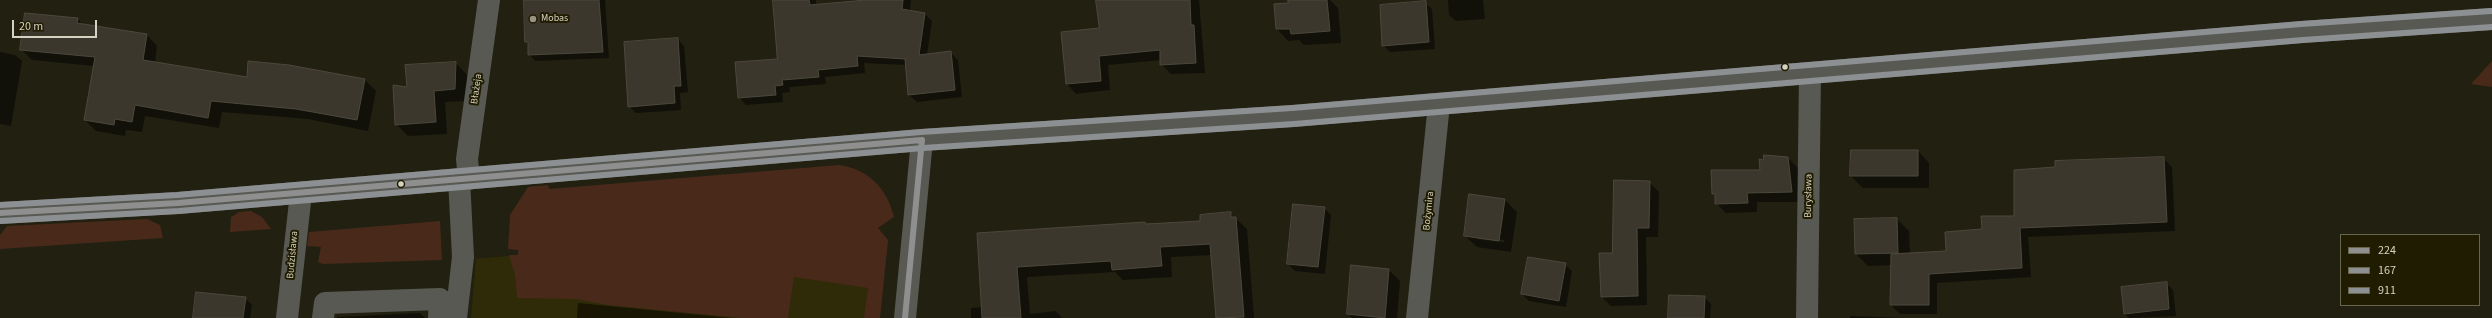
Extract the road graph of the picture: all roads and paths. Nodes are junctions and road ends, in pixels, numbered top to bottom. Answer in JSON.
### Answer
{"nodes":[{"id":1,"x":490,"y":0,"type":"edge"},
{"id":2,"x":2492,"y":19,"type":"edge"},
{"id":3,"x":1810,"y":73,"type":"junction"},
{"id":4,"x":1439,"y":104,"type":"junction"},
{"id":5,"x":922,"y":140,"type":"junction"},
{"id":6,"x":464,"y":179,"type":"junction"},
{"id":7,"x":301,"y":193,"type":"junction"},
{"id":8,"x":0,"y":212,"type":"edge"},
{"id":9,"x":287,"y":318,"type":"edge"},
{"id":10,"x":323,"y":318,"type":"edge"},
{"id":11,"x":439,"y":318,"type":"edge"},
{"id":12,"x":456,"y":318,"type":"edge"},
{"id":13,"x":905,"y":318,"type":"edge"},
{"id":14,"x":1417,"y":318,"type":"edge"},
{"id":15,"x":1807,"y":318,"type":"edge"}],
"edges":[{"from":1,"to":6,"type":"street","name":"Błażeja"},
{"from":2,"to":3,"type":"street"},
{"from":3,"to":4,"type":"street"},
{"from":3,"to":15,"type":"street","name":"Burysława"},
{"from":4,"to":5,"type":"street"},
{"from":4,"to":14,"type":"street","name":"Bożymira"},
{"from":5,"to":6,"type":"street"},
{"from":5,"to":13,"type":"street"},
{"from":6,"to":7,"type":"street"},
{"from":6,"to":12,"type":"street","name":"Błażeja"},
{"from":7,"to":8,"type":"street"},
{"from":7,"to":9,"type":"street","name":"Budzisława"},
{"from":10,"to":11,"type":"street"}]}
